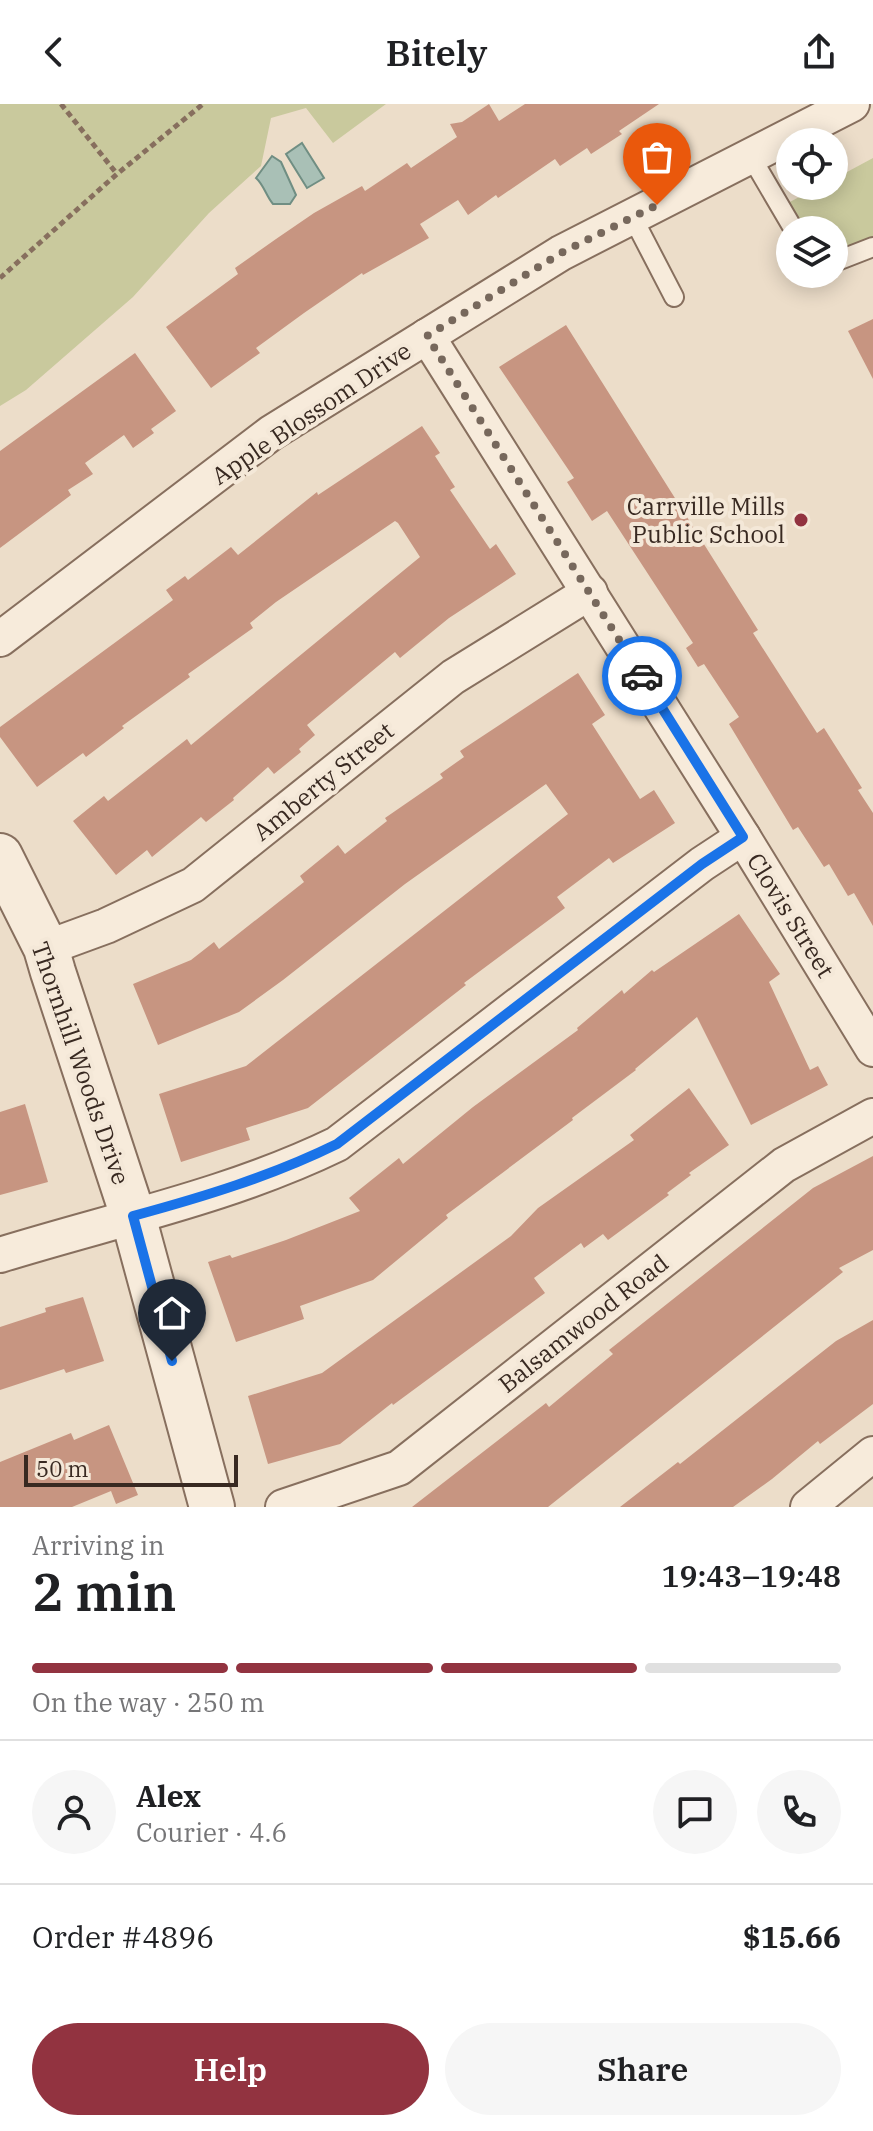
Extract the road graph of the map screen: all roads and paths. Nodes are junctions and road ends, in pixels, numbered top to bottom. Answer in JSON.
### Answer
{"nodes":[{"id":1,"x":61,"y":104,"type":"edge"},
{"id":2,"x":203,"y":104,"type":"edge"},
{"id":3,"x":852,"y":104,"type":"edge"},
{"id":4,"x":750,"y":155,"type":"junction"},
{"id":5,"x":117,"y":174,"type":"junction"},
{"id":6,"x":786,"y":216,"type":"edge"},
{"id":7,"x":633,"y":218,"type":"junction"},
{"id":8,"x":873,"y":247,"type":"edge"},
{"id":9,"x":848,"y":257,"type":"edge"},
{"id":10,"x":0,"y":278,"type":"edge"},
{"id":11,"x":674,"y":297,"type":"dead end"},
{"id":12,"x":427,"y":336,"type":"junction"},
{"id":13,"x":590,"y":592,"type":"junction"},
{"id":14,"x":0,"y":639,"type":"edge"},
{"id":15,"x":743,"y":837,"type":"junction"},
{"id":16,"x":0,"y":856,"type":"edge"},
{"id":17,"x":46,"y":948,"type":"junction"},
{"id":18,"x":873,"y":1049,"type":"edge"},
{"id":19,"x":873,"y":1116,"type":"edge"},
{"id":20,"x":133,"y":1216,"type":"junction"},
{"id":21,"x":0,"y":1255,"type":"edge"},
{"id":22,"x":873,"y":1454,"type":"edge"},
{"id":23,"x":212,"y":1507,"type":"edge"},
{"id":24,"x":283,"y":1507,"type":"edge"},
{"id":25,"x":808,"y":1507,"type":"edge"}],
"edges":[{"from":1,"to":5,"type":"path"},
{"from":2,"to":5,"type":"path"},
{"from":3,"to":4,"type":"street","name":"Apple Blossom Drive"},
{"from":4,"to":6,"type":"lane"},
{"from":4,"to":7,"type":"street","name":"Apple Blossom Drive"},
{"from":5,"to":10,"type":"path"},
{"from":7,"to":11,"type":"lane"},
{"from":7,"to":12,"type":"street","name":"Apple Blossom Drive"},
{"from":8,"to":9,"type":"lane"},
{"from":12,"to":13,"type":"street","name":"Clovis Street"},
{"from":12,"to":14,"type":"street","name":"Apple Blossom Drive"},
{"from":13,"to":15,"type":"street","name":"Clovis Street"},
{"from":13,"to":17,"type":"street","name":"Amberty Street"},
{"from":15,"to":18,"type":"street","name":"Clovis Street"},
{"from":15,"to":20,"type":"street"},
{"from":16,"to":17,"type":"street","name":"Thornhill Woods Drive"},
{"from":17,"to":20,"type":"street","name":"Thornhill Woods Drive"},
{"from":19,"to":24,"type":"street","name":"Balsamwood Road"},
{"from":20,"to":21,"type":"street"},
{"from":20,"to":23,"type":"street","name":"Thornhill Woods Drive"},
{"from":22,"to":25,"type":"street"}]}
